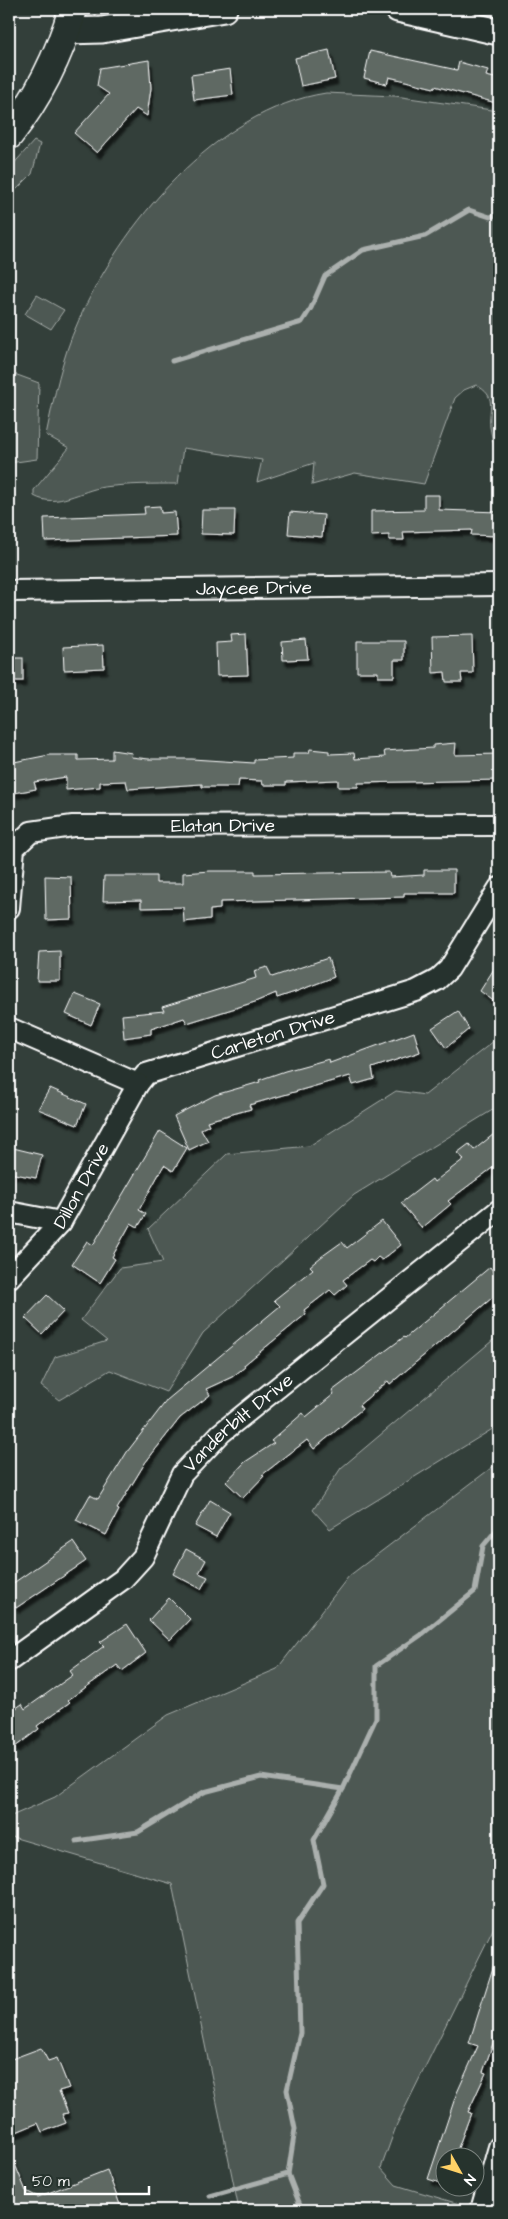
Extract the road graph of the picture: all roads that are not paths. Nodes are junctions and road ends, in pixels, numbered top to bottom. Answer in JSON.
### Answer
{"nodes":[{"id":1,"x":224,"y":9,"type":"edge"},
{"id":2,"x":398,"y":9,"type":"edge"},
{"id":3,"x":70,"y":20,"type":"edge"},
{"id":4,"x":499,"y":32,"type":"edge"},
{"id":5,"x":9,"y":135,"type":"edge"},
{"id":6,"x":499,"y":585,"type":"edge"},
{"id":7,"x":9,"y":591,"type":"edge"},
{"id":8,"x":499,"y":825,"type":"edge"},
{"id":9,"x":499,"y":888,"type":"edge"},
{"id":10,"x":9,"y":908,"type":"edge"},
{"id":11,"x":9,"y":1028,"type":"edge"},
{"id":12,"x":138,"y":1084,"type":"junction"},
{"id":13,"x":499,"y":1210,"type":"edge"},
{"id":14,"x":9,"y":1212,"type":"edge"},
{"id":15,"x":61,"y":1222,"type":"junction"},
{"id":16,"x":9,"y":1278,"type":"edge"},
{"id":17,"x":9,"y":1661,"type":"edge"},
{"id":18,"x":499,"y":2147,"type":"edge"},
{"id":19,"x":481,"y":2210,"type":"edge"}],
"edges":[{"from":1,"to":3,"type":"street"},
{"from":2,"to":4,"type":"street"},
{"from":3,"to":5,"type":"main road"},
{"from":6,"to":7,"type":"street","name":"Jaycee Drive"},
{"from":8,"to":10,"type":"street","name":"Elatan Drive"},
{"from":9,"to":12,"type":"street","name":"Carleton Drive"},
{"from":11,"to":12,"type":"street"},
{"from":12,"to":15,"type":"street","name":"Dillon Drive"},
{"from":13,"to":17,"type":"street","name":"Vanderbilt Drive"},
{"from":14,"to":15,"type":"street"},
{"from":15,"to":16,"type":"street","name":"Dillon Drive"},
{"from":18,"to":19,"type":"street"}]}
